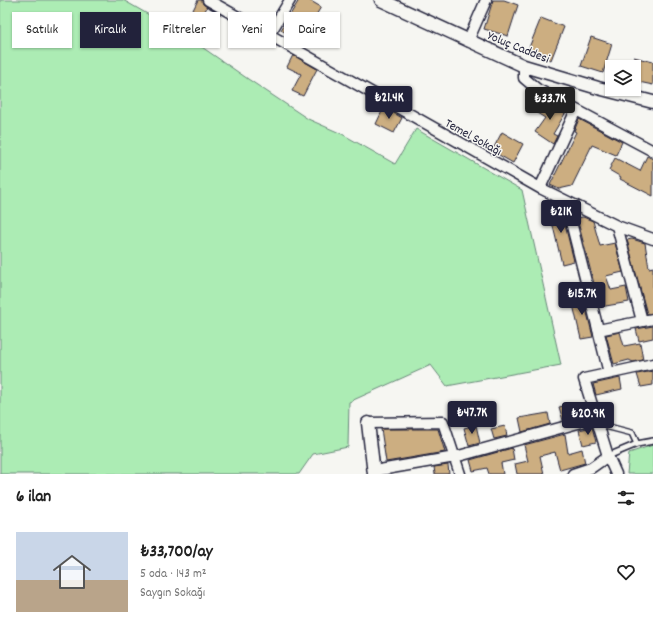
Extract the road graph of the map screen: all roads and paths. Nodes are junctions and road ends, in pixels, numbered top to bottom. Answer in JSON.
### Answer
{"nodes":[{"id":1,"x":208,"y":0,"type":"edge"},
{"id":2,"x":290,"y":0,"type":"edge"},
{"id":3,"x":381,"y":0,"type":"edge"},
{"id":4,"x":486,"y":0,"type":"edge"},
{"id":5,"x":229,"y":12,"type":"edge"},
{"id":6,"x":276,"y":24,"type":"edge"},
{"id":7,"x":276,"y":38,"type":"edge"},
{"id":8,"x":468,"y":41,"type":"junction"},
{"id":9,"x":524,"y":66,"type":"junction"},
{"id":10,"x":653,"y":102,"type":"edge"},
{"id":11,"x":576,"y":110,"type":"junction"},
{"id":12,"x":653,"y":151,"type":"edge"},
{"id":13,"x":540,"y":188,"type":"junction"},
{"id":14,"x":566,"y":202,"type":"junction"},
{"id":15,"x":617,"y":226,"type":"junction"},
{"id":16,"x":653,"y":240,"type":"edge"},
{"id":17,"x":653,"y":319,"type":"edge"},
{"id":18,"x":642,"y":321,"type":"junction"},
{"id":19,"x":598,"y":330,"type":"junction"},
{"id":20,"x":653,"y":364,"type":"edge"},
{"id":21,"x":609,"y":373,"type":"junction"},
{"id":22,"x":368,"y":423,"type":"joint"},
{"id":23,"x":597,"y":423,"type":"junction"},
{"id":24,"x":653,"y":441,"type":"edge"},
{"id":25,"x":637,"y":444,"type":"junction"},
{"id":26,"x":608,"y":456,"type":"junction"},
{"id":27,"x":456,"y":458,"type":"junction"},
{"id":28,"x":374,"y":473,"type":"edge"},
{"id":29,"x":460,"y":474,"type":"edge"},
{"id":30,"x":573,"y":474,"type":"edge"},
{"id":31,"x":616,"y":474,"type":"edge"}],
"edges":[{"from":1,"to":5,"type":"street","name":"Temel Sokağı"},
{"from":2,"to":6,"type":"street"},
{"from":3,"to":8,"type":"street","name":"Yoluç Caddesi"},
{"from":4,"to":8,"type":"street"},
{"from":7,"to":13,"type":"street","name":"Temel Sokağı"},
{"from":8,"to":9,"type":"street","name":"Yoluç Caddesi"},
{"from":9,"to":10,"type":"street","name":"Yoluç Caddesi"},
{"from":9,"to":11,"type":"street"},
{"from":11,"to":12,"type":"street"},
{"from":11,"to":13,"type":"street"},
{"from":13,"to":14,"type":"street","name":"Temel Sokağı"},
{"from":14,"to":15,"type":"street","name":"Temel Sokağı"},
{"from":14,"to":19,"type":"street"},
{"from":15,"to":16,"type":"street","name":"Temel Sokağı"},
{"from":15,"to":18,"type":"street"},
{"from":17,"to":18,"type":"street"},
{"from":18,"to":19,"type":"street"},
{"from":19,"to":21,"type":"street"},
{"from":20,"to":21,"type":"street"},
{"from":21,"to":23,"type":"street"},
{"from":22,"to":27,"type":"street"},
{"from":22,"to":28,"type":"street"},
{"from":23,"to":25,"type":"lane"},
{"from":23,"to":26,"type":"street"},
{"from":23,"to":27,"type":"street"},
{"from":24,"to":25,"type":"lane"},
{"from":25,"to":26,"type":"lane"},
{"from":26,"to":30,"type":"street"},
{"from":26,"to":31,"type":"street"},
{"from":27,"to":28,"type":"street"},
{"from":27,"to":29,"type":"street"}]}
